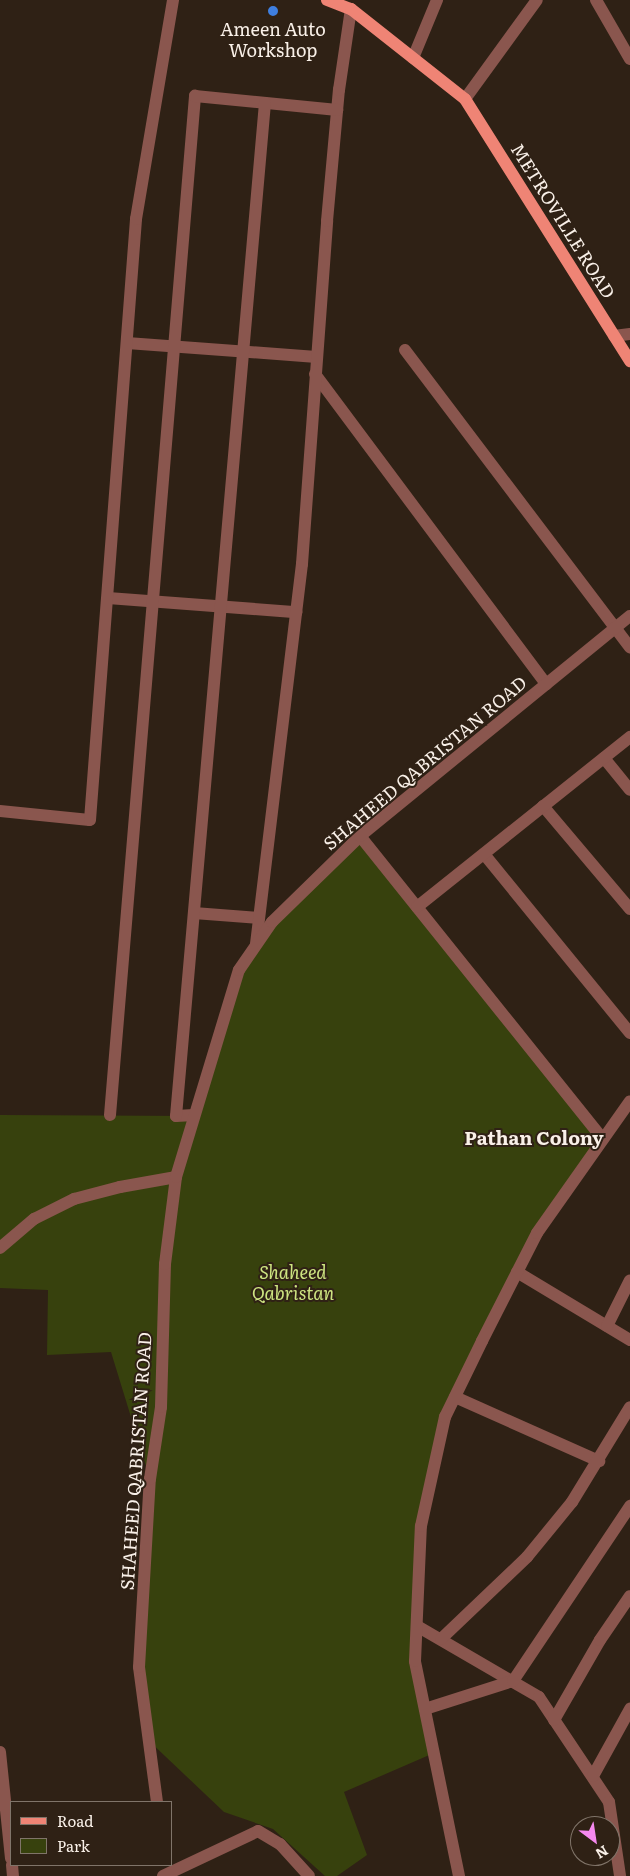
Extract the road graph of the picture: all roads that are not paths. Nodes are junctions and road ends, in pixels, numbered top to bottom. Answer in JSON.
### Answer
{"nodes":[{"id":1,"x":173,"y":0,"type":"edge"},
{"id":2,"x":327,"y":0,"type":"edge"},
{"id":3,"x":437,"y":0,"type":"edge"},
{"id":4,"x":537,"y":0,"type":"edge"},
{"id":5,"x":596,"y":0,"type":"edge"},
{"id":6,"x":351,"y":9,"type":"junction"},
{"id":7,"x":413,"y":58,"type":"junction"},
{"id":8,"x":630,"y":59,"type":"edge"},
{"id":9,"x":465,"y":99,"type":"junction"},
{"id":10,"x":265,"y":103,"type":"junction"},
{"id":11,"x":337,"y":110,"type":"junction"},
{"id":12,"x":630,"y":334,"type":"edge"},
{"id":13,"x":614,"y":336,"type":"junction"},
{"id":14,"x":127,"y":343,"type":"junction"},
{"id":15,"x":174,"y":347,"type":"junction"},
{"id":16,"x":405,"y":350,"type":"dead end"},
{"id":17,"x":243,"y":352,"type":"junction"},
{"id":18,"x":316,"y":357,"type":"junction"},
{"id":19,"x":630,"y":361,"type":"edge"},
{"id":20,"x":315,"y":374,"type":"junction"},
{"id":21,"x":108,"y":598,"type":"junction"},
{"id":22,"x":153,"y":601,"type":"junction"},
{"id":23,"x":221,"y":607,"type":"junction"},
{"id":24,"x":296,"y":612,"type":"junction"},
{"id":25,"x":630,"y":616,"type":"edge"},
{"id":26,"x":615,"y":628,"type":"junction"},
{"id":27,"x":630,"y":647,"type":"edge"},
{"id":28,"x":546,"y":684,"type":"junction"},
{"id":29,"x":630,"y":737,"type":"edge"},
{"id":30,"x":604,"y":758,"type":"junction"},
{"id":31,"x":630,"y":790,"type":"edge"},
{"id":32,"x":543,"y":806,"type":"junction"},
{"id":33,"x":0,"y":811,"type":"edge"},
{"id":34,"x":360,"y":836,"type":"junction"},
{"id":35,"x":484,"y":854,"type":"junction"},
{"id":36,"x":417,"y":907,"type":"junction"},
{"id":37,"x":630,"y":909,"type":"edge"},
{"id":38,"x":194,"y":913,"type":"junction"},
{"id":39,"x":259,"y":918,"type":"junction"},
{"id":40,"x":255,"y":946,"type":"junction"},
{"id":41,"x":630,"y":1033,"type":"edge"},
{"id":42,"x":630,"y":1101,"type":"edge"},
{"id":43,"x":194,"y":1115,"type":"junction"},
{"id":44,"x":110,"y":1116,"type":"dead end"},
{"id":45,"x":604,"y":1138,"type":"junction"},
{"id":46,"x":176,"y":1178,"type":"junction"},
{"id":47,"x":0,"y":1248,"type":"edge"},
{"id":48,"x":517,"y":1272,"type":"junction"},
{"id":49,"x":630,"y":1280,"type":"edge"},
{"id":50,"x":607,"y":1326,"type":"junction"},
{"id":51,"x":630,"y":1340,"type":"edge"},
{"id":52,"x":454,"y":1397,"type":"junction"},
{"id":53,"x":630,"y":1407,"type":"edge"},
{"id":54,"x":599,"y":1461,"type":"junction"},
{"id":55,"x":630,"y":1506,"type":"edge"},
{"id":56,"x":630,"y":1596,"type":"edge"},
{"id":57,"x":417,"y":1626,"type":"junction"},
{"id":58,"x":440,"y":1639,"type":"junction"},
{"id":59,"x":513,"y":1681,"type":"junction"},
{"id":60,"x":425,"y":1709,"type":"junction"},
{"id":61,"x":630,"y":1709,"type":"edge"},
{"id":62,"x":554,"y":1720,"type":"junction"},
{"id":63,"x":0,"y":1752,"type":"edge"},
{"id":64,"x":593,"y":1776,"type":"junction"},
{"id":65,"x":157,"y":1801,"type":"edge"},
{"id":66,"x":10,"y":1848,"type":"edge"},
{"id":67,"x":162,"y":1876,"type":"edge"},
{"id":68,"x":309,"y":1876,"type":"edge"},
{"id":69,"x":459,"y":1876,"type":"edge"},
{"id":70,"x":620,"y":1876,"type":"edge"}],
"edges":[{"from":1,"to":14,"type":"street"},
{"from":2,"to":6,"type":"main road","name":"METROVILLE ROAD"},
{"from":3,"to":7,"type":"street"},
{"from":4,"to":9,"type":"street"},
{"from":5,"to":8,"type":"street"},
{"from":6,"to":7,"type":"main road","name":"METROVILLE ROAD"},
{"from":6,"to":11,"type":"street"},
{"from":7,"to":9,"type":"main road","name":"METROVILLE ROAD"},
{"from":9,"to":13,"type":"main road","name":"METROVILLE ROAD"},
{"from":10,"to":11,"type":"street"},
{"from":10,"to":15,"type":"street"},
{"from":10,"to":17,"type":"street"},
{"from":11,"to":18,"type":"street"},
{"from":12,"to":13,"type":"street"},
{"from":13,"to":19,"type":"main road","name":"METROVILLE ROAD"},
{"from":14,"to":15,"type":"street"},
{"from":14,"to":21,"type":"street"},
{"from":15,"to":17,"type":"street"},
{"from":15,"to":22,"type":"street"},
{"from":16,"to":26,"type":"street"},
{"from":17,"to":18,"type":"street"},
{"from":17,"to":23,"type":"street"},
{"from":18,"to":20,"type":"street"},
{"from":20,"to":24,"type":"street"},
{"from":20,"to":28,"type":"street"},
{"from":21,"to":22,"type":"street"},
{"from":21,"to":33,"type":"street"},
{"from":22,"to":23,"type":"street"},
{"from":22,"to":44,"type":"street"},
{"from":23,"to":24,"type":"street"},
{"from":23,"to":38,"type":"street"},
{"from":24,"to":39,"type":"street"},
{"from":25,"to":26,"type":"street","name":"SHAHEED QABRISTAN ROAD"},
{"from":26,"to":27,"type":"street"},
{"from":26,"to":28,"type":"street","name":"SHAHEED QABRISTAN ROAD"},
{"from":28,"to":34,"type":"street","name":"SHAHEED QABRISTAN ROAD"},
{"from":29,"to":30,"type":"street"},
{"from":30,"to":31,"type":"street"},
{"from":30,"to":32,"type":"street"},
{"from":32,"to":35,"type":"street"},
{"from":32,"to":37,"type":"street"},
{"from":34,"to":36,"type":"street"},
{"from":34,"to":40,"type":"street","name":"SHAHEED QABRISTAN ROAD"},
{"from":35,"to":36,"type":"street"},
{"from":35,"to":41,"type":"street"},
{"from":36,"to":45,"type":"street"},
{"from":38,"to":39,"type":"street"},
{"from":38,"to":43,"type":"street"},
{"from":39,"to":40,"type":"street"},
{"from":40,"to":43,"type":"street","name":"SHAHEED QABRISTAN ROAD"},
{"from":42,"to":45,"type":"street"},
{"from":43,"to":46,"type":"street","name":"SHAHEED QABRISTAN ROAD"},
{"from":45,"to":48,"type":"street"},
{"from":46,"to":47,"type":"street"},
{"from":46,"to":65,"type":"street","name":"SHAHEED QABRISTAN ROAD"},
{"from":48,"to":50,"type":"street"},
{"from":48,"to":52,"type":"street"},
{"from":49,"to":50,"type":"street"},
{"from":50,"to":51,"type":"street"},
{"from":52,"to":54,"type":"street"},
{"from":52,"to":57,"type":"street"},
{"from":53,"to":54,"type":"street"},
{"from":54,"to":58,"type":"street"},
{"from":55,"to":59,"type":"street"},
{"from":56,"to":62,"type":"street"},
{"from":57,"to":58,"type":"street"},
{"from":57,"to":60,"type":"street"},
{"from":58,"to":59,"type":"street"},
{"from":59,"to":60,"type":"street"},
{"from":59,"to":62,"type":"street"},
{"from":60,"to":69,"type":"street"},
{"from":61,"to":64,"type":"street"},
{"from":62,"to":64,"type":"street"},
{"from":63,"to":66,"type":"street"},
{"from":64,"to":70,"type":"street"},
{"from":67,"to":68,"type":"street"}]}
